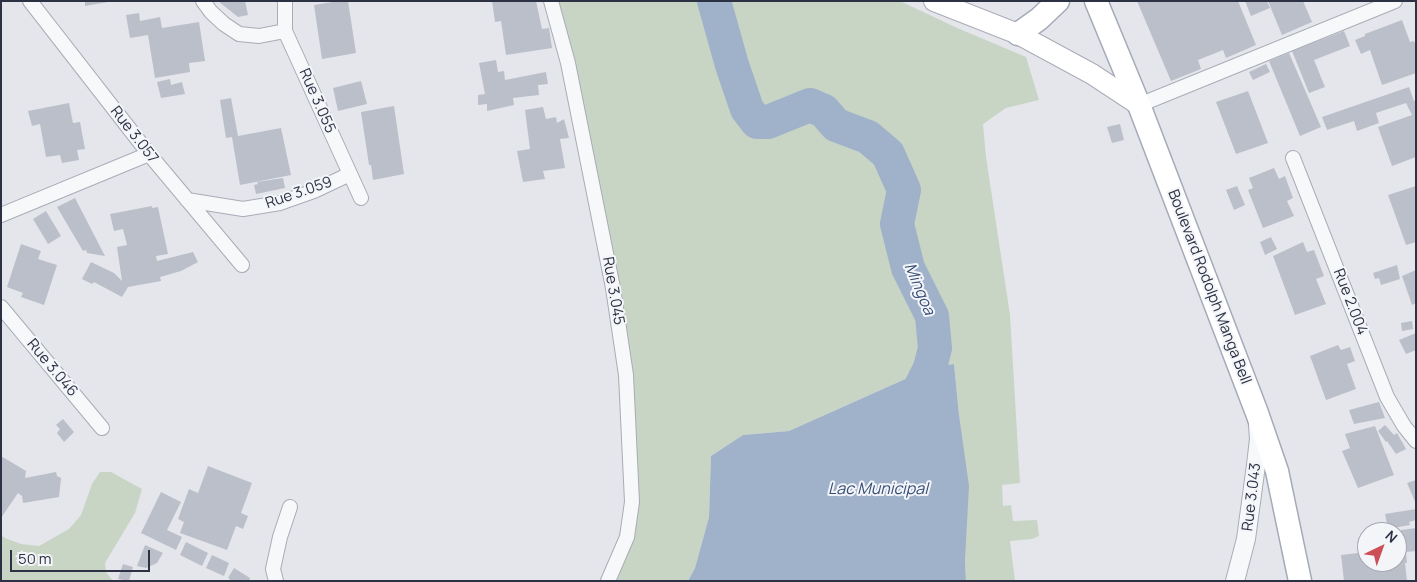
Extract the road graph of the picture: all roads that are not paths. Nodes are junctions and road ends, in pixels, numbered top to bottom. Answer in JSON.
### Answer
{"nodes":[{"id":1,"x":30,"y":1,"type":"edge"},
{"id":2,"x":203,"y":1,"type":"edge"},
{"id":3,"x":285,"y":1,"type":"edge"},
{"id":4,"x":551,"y":1,"type":"edge"},
{"id":5,"x":934,"y":1,"type":"edge"},
{"id":6,"x":1058,"y":1,"type":"edge"},
{"id":7,"x":1096,"y":1,"type":"edge"},
{"id":8,"x":1395,"y":1,"type":"edge"},
{"id":9,"x":285,"y":31,"type":"junction"},
{"id":10,"x":1018,"y":34,"type":"junction"},
{"id":11,"x":1139,"y":105,"type":"junction"},
{"id":12,"x":149,"y":154,"type":"junction"},
{"id":13,"x":1293,"y":158,"type":"dead end"},
{"id":14,"x":350,"y":174,"type":"junction"},
{"id":15,"x":361,"y":198,"type":"dead end"},
{"id":16,"x":187,"y":200,"type":"junction"},
{"id":17,"x":1,"y":216,"type":"edge"},
{"id":18,"x":242,"y":265,"type":"dead end"},
{"id":19,"x":1,"y":307,"type":"edge"},
{"id":20,"x":1257,"y":413,"type":"junction"},
{"id":21,"x":102,"y":428,"type":"dead end"},
{"id":22,"x":1416,"y":441,"type":"edge"},
{"id":23,"x":290,"y":507,"type":"dead end"},
{"id":24,"x":276,"y":581,"type":"edge"},
{"id":25,"x":608,"y":581,"type":"edge"},
{"id":26,"x":1235,"y":581,"type":"edge"},
{"id":27,"x":1300,"y":581,"type":"edge"}],
"edges":[{"from":1,"to":12,"type":"street","name":"Rue 3.057"},
{"from":2,"to":9,"type":"street"},
{"from":3,"to":9,"type":"street","name":"Rue 3.055"},
{"from":4,"to":25,"type":"street","name":"Rue 3.045"},
{"from":5,"to":10,"type":"main road"},
{"from":6,"to":10,"type":"main road"},
{"from":7,"to":11,"type":"main road","name":"Boulevard Rodolph Manga Bell"},
{"from":8,"to":11,"type":"street"},
{"from":9,"to":14,"type":"street","name":"Rue 3.055"},
{"from":10,"to":11,"type":"main road"},
{"from":11,"to":20,"type":"main road","name":"Boulevard Rodolph Manga Bell"},
{"from":12,"to":16,"type":"street","name":"Rue 3.057"},
{"from":12,"to":17,"type":"street"},
{"from":13,"to":22,"type":"street","name":"Rue 2.004"},
{"from":14,"to":15,"type":"street","name":"Rue 3.055"},
{"from":14,"to":16,"type":"street","name":"Rue 3.059"},
{"from":16,"to":18,"type":"street","name":"Rue 3.057"},
{"from":19,"to":21,"type":"street","name":"Rue 3.046"},
{"from":20,"to":26,"type":"street","name":"Rue 3.043"},
{"from":20,"to":27,"type":"main road","name":"Boulevard Rodolph Manga Bell"},
{"from":23,"to":24,"type":"street"}]}
